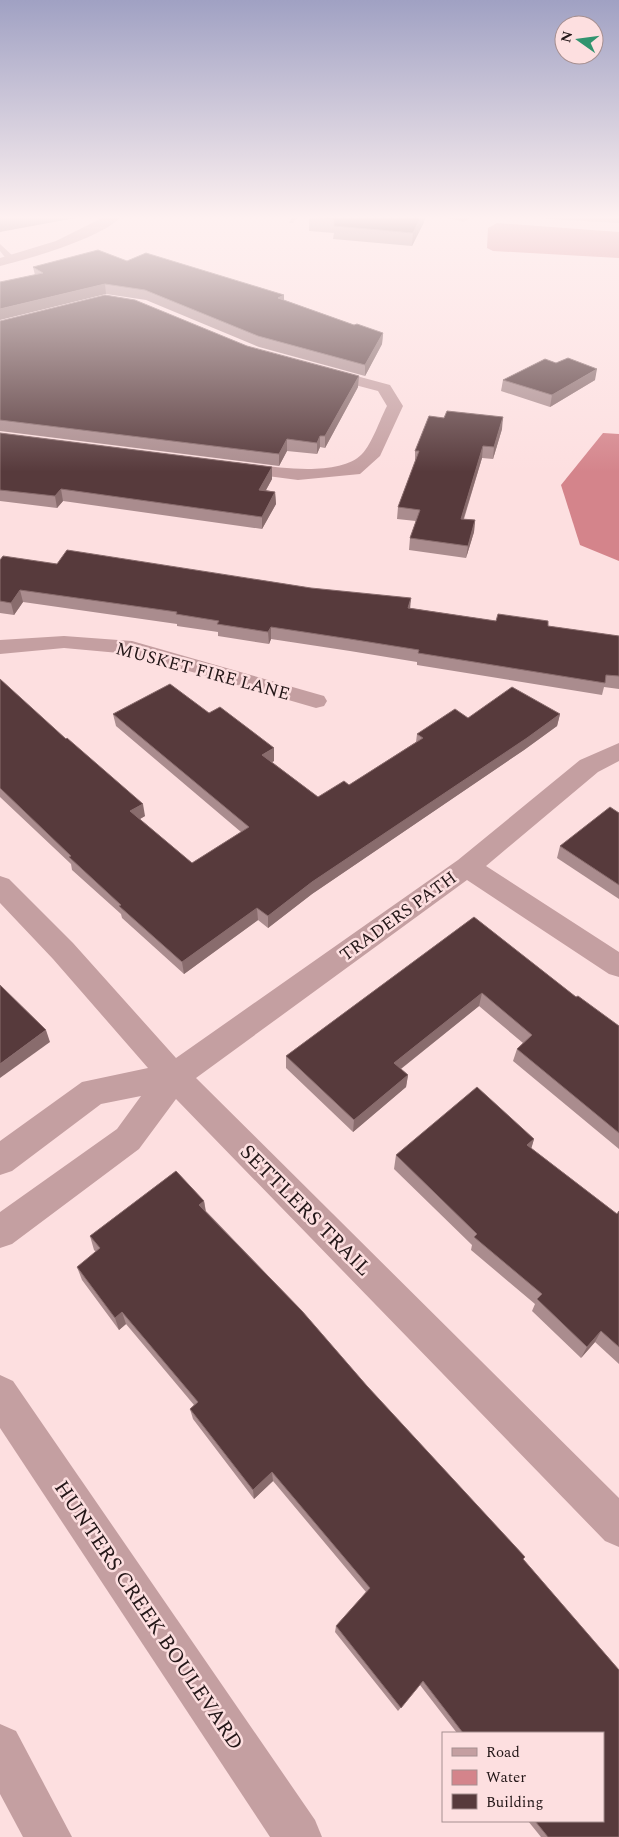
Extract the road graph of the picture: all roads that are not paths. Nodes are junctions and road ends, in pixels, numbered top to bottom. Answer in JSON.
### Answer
{"nodes":[{"id":1,"x":304,"y":367,"type":"edge"},
{"id":2,"x":221,"y":465,"type":"edge"},
{"id":3,"x":0,"y":647,"type":"edge"},
{"id":4,"x":316,"y":701,"type":"dead end"},
{"id":5,"x":619,"y":751,"type":"edge"},
{"id":6,"x":466,"y":867,"type":"junction"},
{"id":7,"x":0,"y":886,"type":"edge"},
{"id":8,"x":619,"y":966,"type":"edge"},
{"id":9,"x":174,"y":1077,"type":"junction"},
{"id":10,"x":0,"y":1160,"type":"edge"},
{"id":11,"x":0,"y":1232,"type":"edge"},
{"id":12,"x":0,"y":1394,"type":"edge"},
{"id":13,"x":619,"y":1527,"type":"edge"},
{"id":14,"x":0,"y":1747,"type":"edge"},
{"id":15,"x":48,"y":1837,"type":"edge"},
{"id":16,"x":298,"y":1837,"type":"edge"}],
"edges":[{"from":1,"to":2,"type":"street"},
{"from":3,"to":4,"type":"street","name":"MUSKET FIRE LANE"},
{"from":5,"to":6,"type":"street","name":"TRADERS PATH"},
{"from":6,"to":8,"type":"street"},
{"from":6,"to":9,"type":"street","name":"TRADERS PATH"},
{"from":7,"to":9,"type":"street","name":"SETTLERS TRAIL"},
{"from":9,"to":10,"type":"street","name":"TRADERS PATH"},
{"from":9,"to":11,"type":"street","name":"TRADERS PATH"},
{"from":9,"to":13,"type":"street","name":"SETTLERS TRAIL"},
{"from":12,"to":16,"type":"street","name":"HUNTERS CREEK BOULEVARD"},
{"from":14,"to":15,"type":"street"}]}
